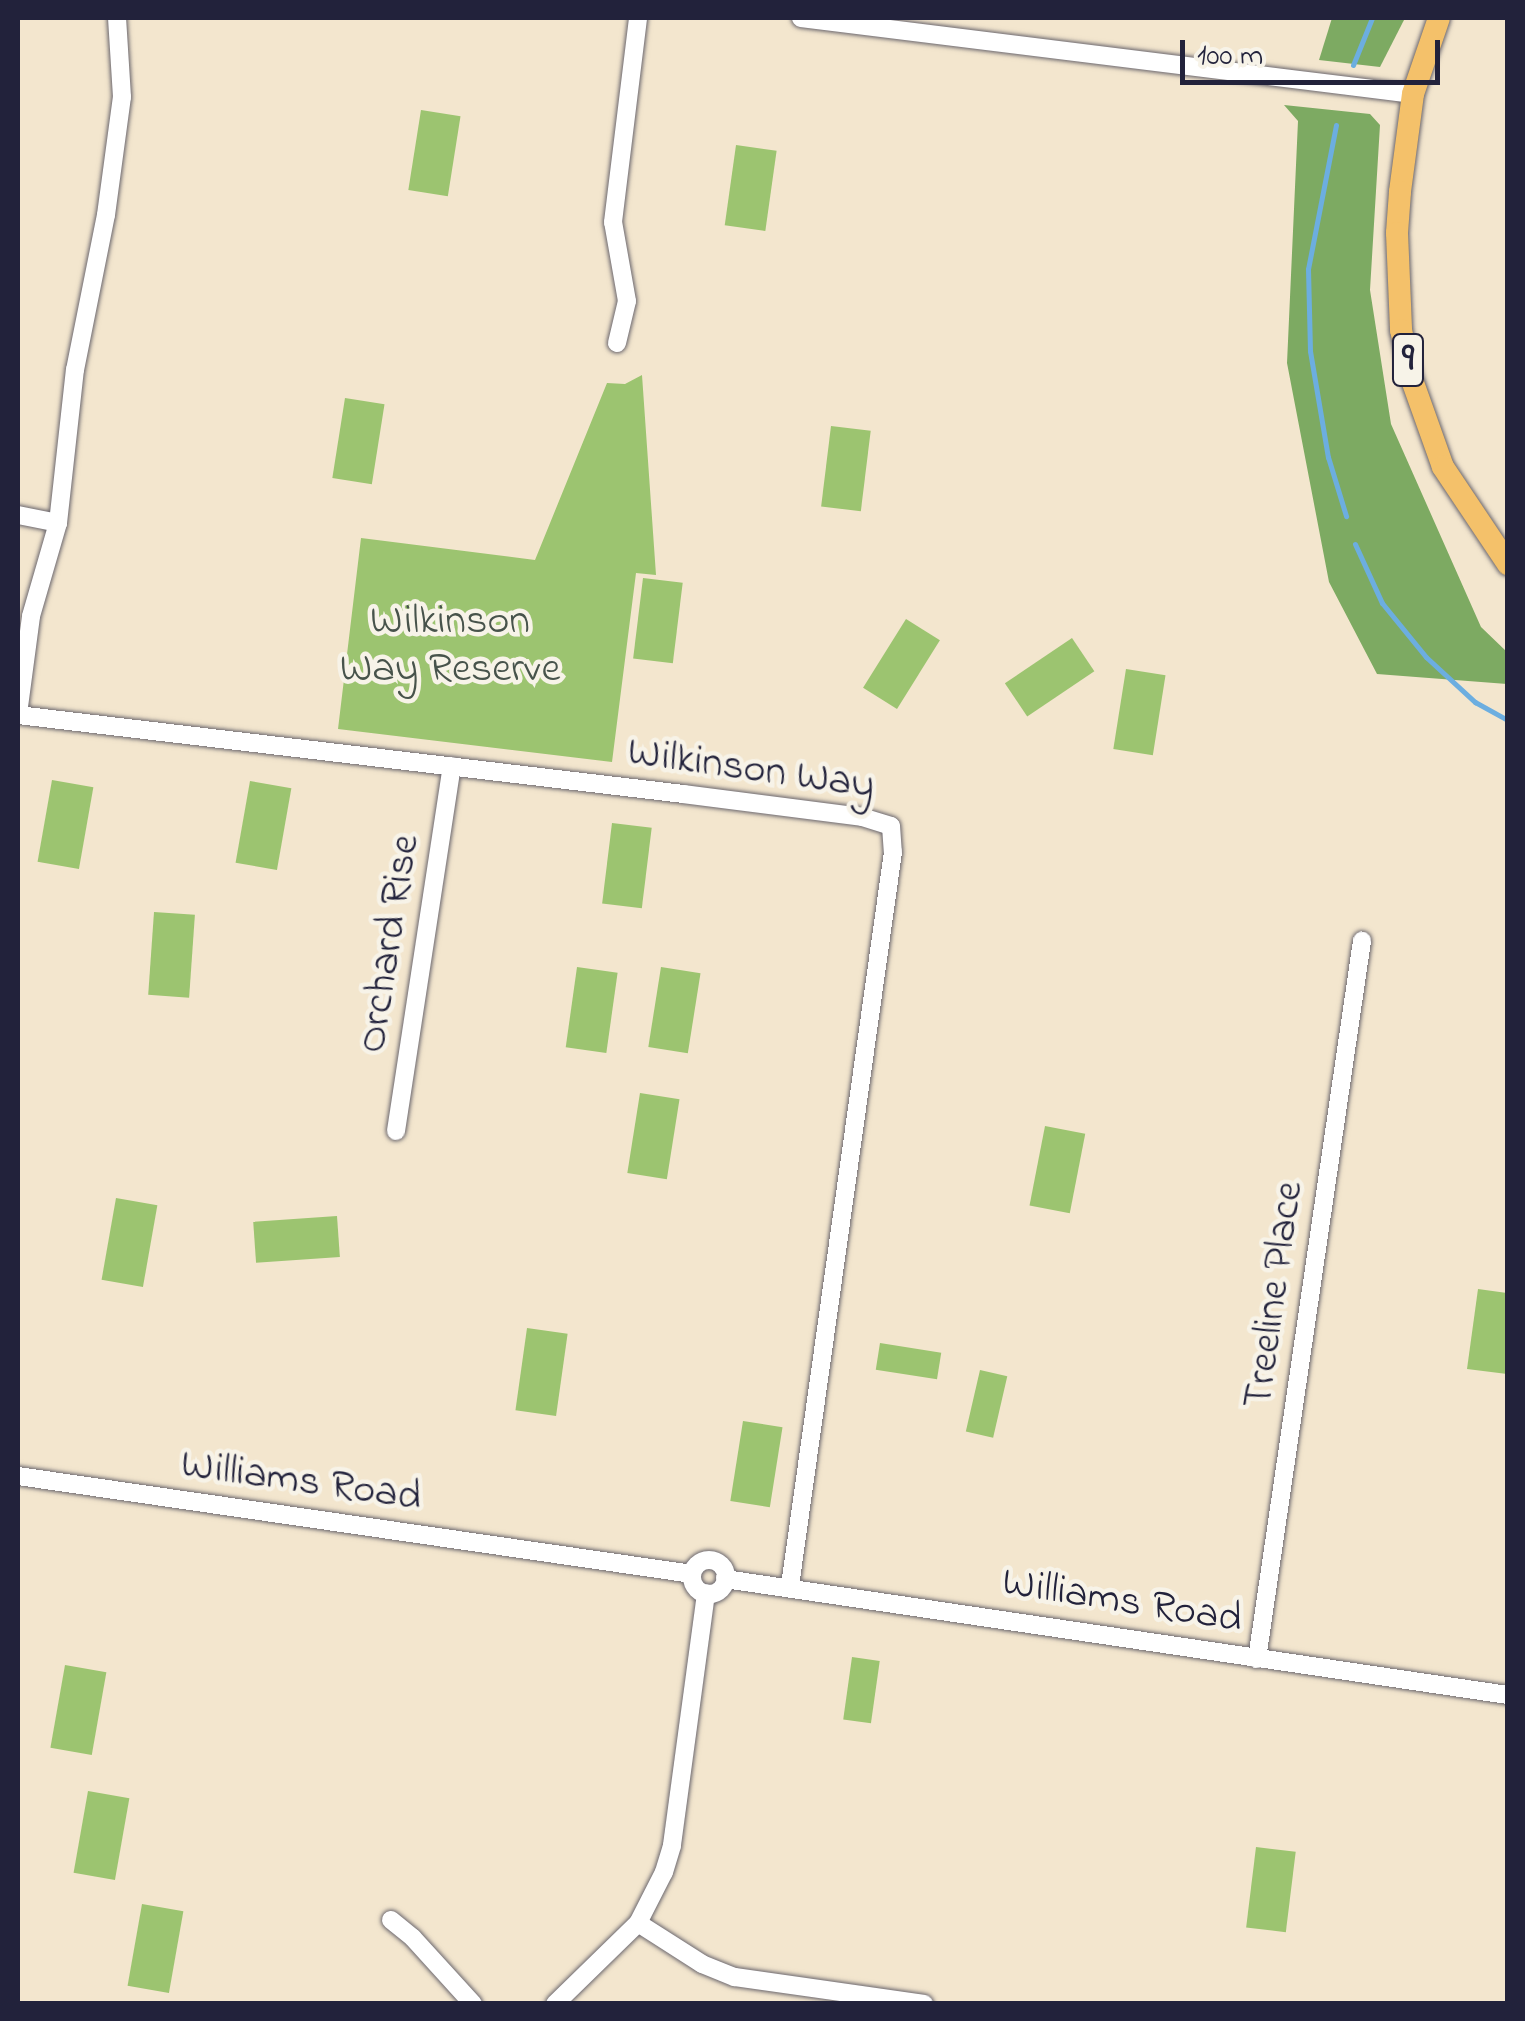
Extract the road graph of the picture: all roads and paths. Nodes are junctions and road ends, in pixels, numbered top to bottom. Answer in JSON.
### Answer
{"nodes":[{"id":1,"x":117,"y":18,"type":"edge"},
{"id":2,"x":638,"y":18,"type":"edge"},
{"id":3,"x":801,"y":18,"type":"edge"},
{"id":4,"x":1439,"y":18,"type":"edge"},
{"id":5,"x":1413,"y":94,"type":"junction"},
{"id":6,"x":617,"y":342,"type":"dead end"},
{"id":7,"x":18,"y":514,"type":"edge"},
{"id":8,"x":58,"y":523,"type":"junction"},
{"id":9,"x":1508,"y":564,"type":"edge"},
{"id":10,"x":18,"y":714,"type":"edge"},
{"id":11,"x":452,"y":766,"type":"junction"},
{"id":12,"x":1362,"y":941,"type":"dead end"},
{"id":13,"x":396,"y":1131,"type":"dead end"},
{"id":14,"x":18,"y":1476,"type":"edge"},
{"id":15,"x":692,"y":1574,"type":"junction"},
{"id":16,"x":726,"y":1580,"type":"junction"},
{"id":17,"x":790,"y":1586,"type":"junction"},
{"id":18,"x":706,"y":1593,"type":"junction"},
{"id":19,"x":1257,"y":1659,"type":"junction"},
{"id":20,"x":1508,"y":1695,"type":"edge"},
{"id":21,"x":391,"y":1920,"type":"dead end"},
{"id":22,"x":638,"y":1923,"type":"junction"},
{"id":23,"x":474,"y":2004,"type":"edge"},
{"id":24,"x":555,"y":2004,"type":"edge"},
{"id":25,"x":924,"y":2004,"type":"edge"}],
"edges":[{"from":1,"to":8,"type":"street"},
{"from":2,"to":6,"type":"street"},
{"from":3,"to":5,"type":"street"},
{"from":4,"to":5,"type":"main road","number":"9"},
{"from":5,"to":9,"type":"main road","number":"9"},
{"from":7,"to":8,"type":"street"},
{"from":8,"to":10,"type":"street"},
{"from":10,"to":11,"type":"street","name":"Wilkinson Way"},
{"from":11,"to":13,"type":"street","name":"Orchard Rise"},
{"from":11,"to":17,"type":"street","name":"Wilkinson Way"},
{"from":12,"to":19,"type":"street","name":"Treeline Place"},
{"from":14,"to":15,"type":"street","name":"Williams Road"},
{"from":15,"to":16,"type":"street"},
{"from":15,"to":18,"type":"street"},
{"from":16,"to":17,"type":"street","name":"Williams Road"},
{"from":16,"to":18,"type":"street"},
{"from":17,"to":19,"type":"street","name":"Williams Road"},
{"from":18,"to":22,"type":"street"},
{"from":19,"to":20,"type":"street","name":"Williams Road"},
{"from":21,"to":23,"type":"street"},
{"from":22,"to":24,"type":"street"},
{"from":22,"to":25,"type":"street"}]}
